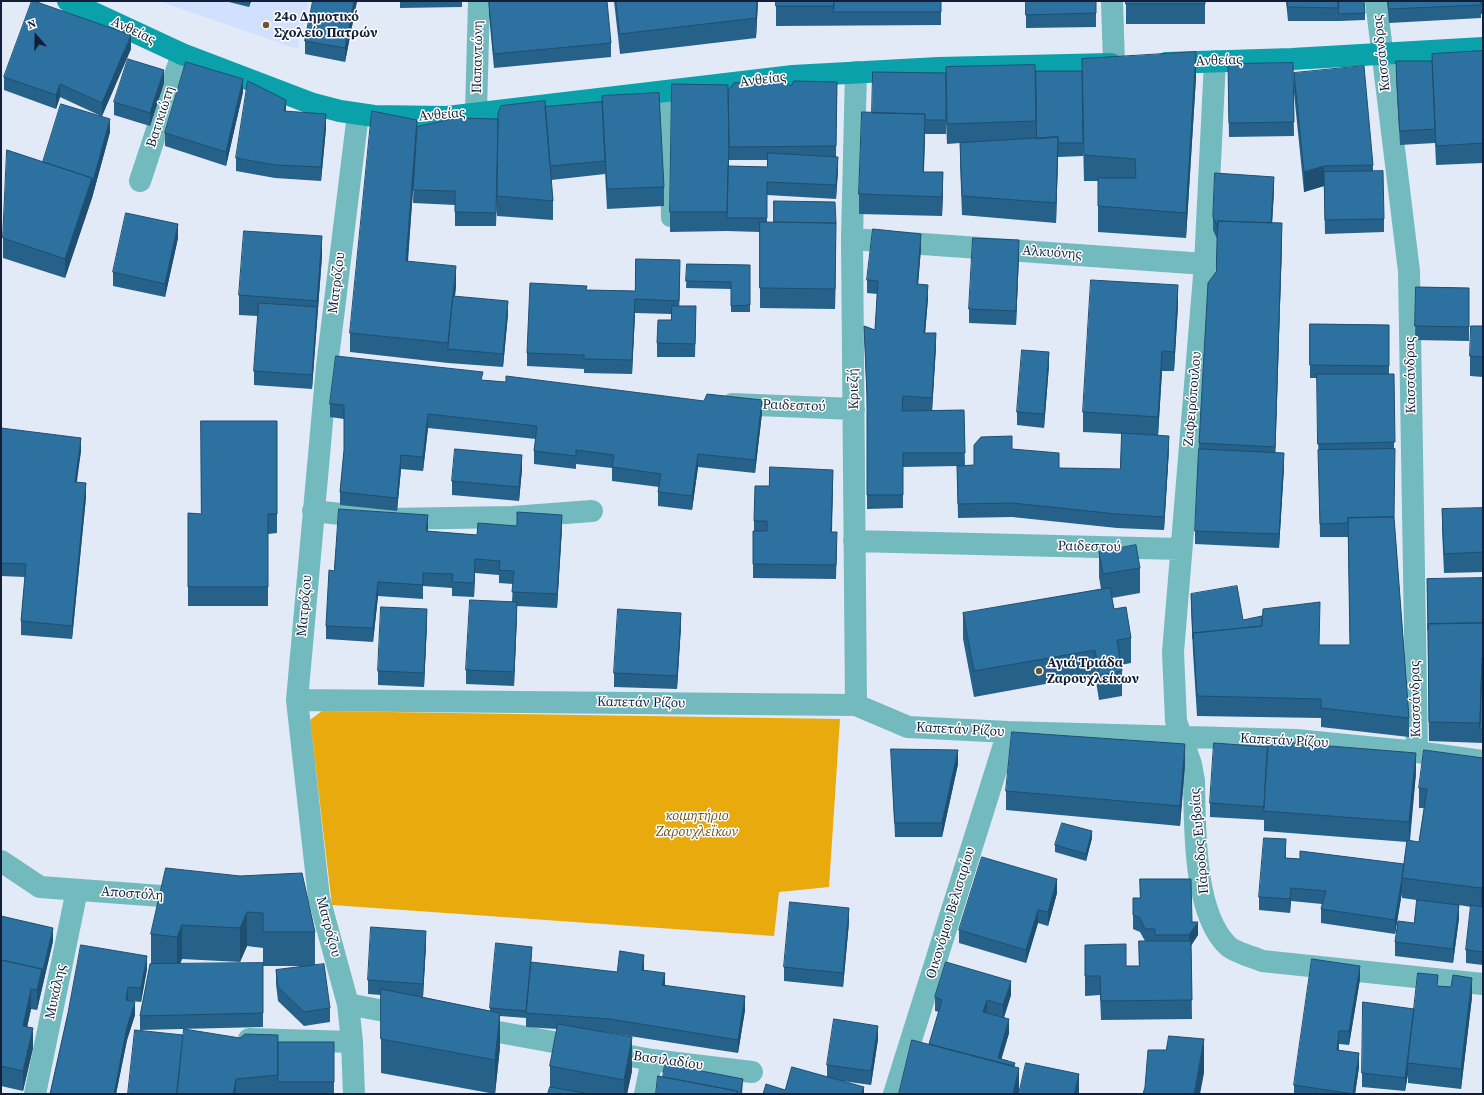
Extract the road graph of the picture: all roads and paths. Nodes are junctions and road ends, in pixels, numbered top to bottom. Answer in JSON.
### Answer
{"nodes":[{"id":1,"x":68,"y":1,"type":"edge"},
{"id":2,"x":479,"y":1,"type":"edge"},
{"id":3,"x":1112,"y":1,"type":"edge"},
{"id":4,"x":1376,"y":1,"type":"edge"},
{"id":5,"x":1483,"y":48,"type":"edge"},
{"id":6,"x":182,"y":54,"type":"junction"},
{"id":7,"x":1381,"y":54,"type":"junction"},
{"id":8,"x":1215,"y":61,"type":"junction"},
{"id":9,"x":1114,"y":64,"type":"junction"},
{"id":10,"x":856,"y":72,"type":"junction"},
{"id":11,"x":667,"y":90,"type":"junction"},
{"id":12,"x":476,"y":112,"type":"junction"},
{"id":13,"x":358,"y":114,"type":"junction"},
{"id":14,"x":140,"y":181,"type":"dead end"},
{"id":15,"x":670,"y":218,"type":"edge"},
{"id":16,"x":852,"y":239,"type":"junction"},
{"id":17,"x":1205,"y":264,"type":"junction"},
{"id":18,"x":327,"y":366,"type":"junction"},
{"id":19,"x":351,"y":368,"type":"edge"},
{"id":20,"x":712,"y":402,"type":"edge"},
{"id":21,"x":854,"y":409,"type":"junction"},
{"id":22,"x":313,"y":511,"type":"junction"},
{"id":23,"x":592,"y":511,"type":"dead end"},
{"id":24,"x":854,"y":541,"type":"junction"},
{"id":25,"x":1180,"y":549,"type":"junction"},
{"id":26,"x":297,"y":700,"type":"junction"},
{"id":27,"x":856,"y":706,"type":"junction"},
{"id":28,"x":1008,"y":732,"type":"junction"},
{"id":29,"x":1181,"y":736,"type":"junction"},
{"id":30,"x":1417,"y":752,"type":"junction"},
{"id":31,"x":1483,"y":761,"type":"edge"},
{"id":32,"x":1,"y":861,"type":"edge"},
{"id":33,"x":78,"y":890,"type":"junction"},
{"id":34,"x":319,"y":898,"type":"junction"},
{"id":35,"x":295,"y":899,"type":"edge"},
{"id":36,"x":209,"y":900,"type":"edge"},
{"id":37,"x":1483,"y":984,"type":"edge"},
{"id":38,"x":348,"y":1004,"type":"junction"},
{"id":39,"x":431,"y":1019,"type":"edge"},
{"id":40,"x":453,"y":1024,"type":"edge"},
{"id":41,"x":229,"y":1039,"type":"edge"},
{"id":42,"x":352,"y":1042,"type":"junction"},
{"id":43,"x":652,"y":1060,"type":"junction"},
{"id":44,"x":752,"y":1072,"type":"dead end"},
{"id":45,"x":35,"y":1094,"type":"edge"},
{"id":46,"x":354,"y":1094,"type":"edge"},
{"id":47,"x":644,"y":1094,"type":"edge"},
{"id":48,"x":894,"y":1094,"type":"edge"}],
"edges":[{"from":1,"to":6,"type":"main road","name":"Ανθείας"},
{"from":2,"to":12,"type":"street","name":"Παπαντώνη"},
{"from":3,"to":9,"type":"street"},
{"from":4,"to":7,"type":"street","name":"Κασσάνδρας"},
{"from":5,"to":7,"type":"main road","name":"Ανθείας"},
{"from":6,"to":13,"type":"main road","name":"Ανθείας"},
{"from":6,"to":14,"type":"street","name":"Βατικιώτη"},
{"from":7,"to":8,"type":"main road","name":"Ανθείας"},
{"from":7,"to":30,"type":"street","name":"Κασσάνδρας"},
{"from":8,"to":9,"type":"main road","name":"Ανθείας"},
{"from":8,"to":17,"type":"street","name":"Ζαφειρόπουλου"},
{"from":9,"to":10,"type":"main road","name":"Ανθείας"},
{"from":10,"to":11,"type":"main road","name":"Ανθείας"},
{"from":10,"to":16,"type":"street","name":"Κριεζή"},
{"from":11,"to":12,"type":"main road","name":"Ανθείας"},
{"from":11,"to":15,"type":"lane"},
{"from":12,"to":13,"type":"main road","name":"Ανθείας"},
{"from":13,"to":18,"type":"street","name":"Ματρόζου"},
{"from":16,"to":17,"type":"street","name":"Αλκυόνης"},
{"from":16,"to":21,"type":"street","name":"Κριεζή"},
{"from":17,"to":25,"type":"street","name":"Ζαφειρόπουλου"},
{"from":18,"to":19,"type":"street"},
{"from":18,"to":22,"type":"street","name":"Ματρόζου"},
{"from":20,"to":21,"type":"street","name":"Ραιδεστού"},
{"from":21,"to":24,"type":"street","name":"Κριεζή"},
{"from":22,"to":23,"type":"street"},
{"from":22,"to":26,"type":"street","name":"Ματρόζου"},
{"from":24,"to":25,"type":"street","name":"Ραιδεστού"},
{"from":24,"to":27,"type":"street","name":"Κριεζή"},
{"from":25,"to":29,"type":"street","name":"Ζαφειρόπουλου"},
{"from":26,"to":27,"type":"street","name":"Καπετάν Ρίζου"},
{"from":26,"to":34,"type":"street","name":"Ματρόζου"},
{"from":27,"to":28,"type":"street","name":"Καπετάν Ρίζου"},
{"from":28,"to":29,"type":"street","name":"Καπετάν Ρίζου"},
{"from":28,"to":48,"type":"street","name":"Οικονόμου Βελισαρίου"},
{"from":29,"to":30,"type":"street","name":"Καπετάν Ρίζου"},
{"from":29,"to":37,"type":"street","name":"Πάροδος Ευβοίας"},
{"from":30,"to":31,"type":"street","name":"Καπετάν Ρίζου"},
{"from":32,"to":33,"type":"street","name":"Αποστόλη"},
{"from":33,"to":36,"type":"street","name":"Αποστόλη"},
{"from":33,"to":45,"type":"street","name":"Μυκάλης"},
{"from":34,"to":35,"type":"street"},
{"from":34,"to":38,"type":"street","name":"Ματρόζου"},
{"from":38,"to":39,"type":"street"},
{"from":38,"to":42,"type":"street","name":"Ματρόζου"},
{"from":40,"to":43,"type":"street","name":"Βασιλαδίου"},
{"from":41,"to":42,"type":"street"},
{"from":42,"to":46,"type":"street","name":"Ματρόζου"},
{"from":43,"to":44,"type":"street","name":"Βασιλαδίου"},
{"from":43,"to":47,"type":"street"}]}
